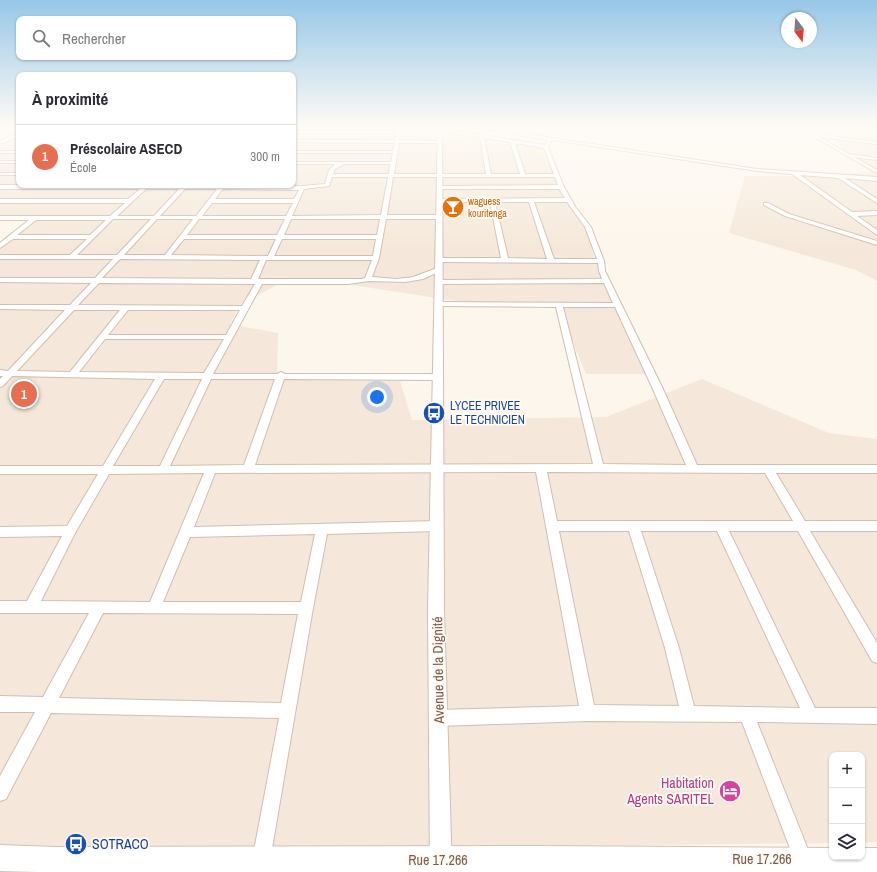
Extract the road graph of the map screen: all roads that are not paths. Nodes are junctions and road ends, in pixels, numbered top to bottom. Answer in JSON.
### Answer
{"nodes":[{"id":1,"x":337,"y":166,"type":"edge"},
{"id":2,"x":391,"y":166,"type":"edge"},
{"id":3,"x":440,"y":166,"type":"edge"},
{"id":4,"x":487,"y":166,"type":"edge"},
{"id":5,"x":520,"y":166,"type":"edge"},
{"id":6,"x":553,"y":166,"type":"edge"},
{"id":7,"x":729,"y":166,"type":"edge"},
{"id":8,"x":865,"y":166,"type":"edge"},
{"id":9,"x":877,"y":172,"type":"edge"},
{"id":10,"x":794,"y":173,"type":"junction"},
{"id":11,"x":0,"y":174,"type":"edge"},
{"id":12,"x":16,"y":174,"type":"edge"},
{"id":13,"x":330,"y":175,"type":"junction"},
{"id":14,"x":389,"y":175,"type":"junction"},
{"id":15,"x":440,"y":175,"type":"junction"},
{"id":16,"x":489,"y":175,"type":"junction"},
{"id":17,"x":523,"y":175,"type":"junction"},
{"id":18,"x":557,"y":176,"type":"junction"},
{"id":19,"x":839,"y":176,"type":"junction"},
{"id":20,"x":877,"y":179,"type":"edge"},
{"id":21,"x":16,"y":186,"type":"edge"},
{"id":22,"x":0,"y":187,"type":"edge"},
{"id":23,"x":296,"y":187,"type":"edge"},
{"id":24,"x":440,"y":187,"type":"junction"},
{"id":25,"x":561,"y":187,"type":"junction"},
{"id":26,"x":40,"y":188,"type":"edge"},
{"id":27,"x":144,"y":188,"type":"edge"},
{"id":28,"x":182,"y":188,"type":"edge"},
{"id":29,"x":221,"y":188,"type":"edge"},
{"id":30,"x":302,"y":188,"type":"junction"},
{"id":31,"x":34,"y":192,"type":"dead end"},
{"id":32,"x":27,"y":196,"type":"dead end"},
{"id":33,"x":440,"y":200,"type":"junction"},
{"id":34,"x":492,"y":200,"type":"junction"},
{"id":35,"x":531,"y":200,"type":"junction"},
{"id":36,"x":569,"y":200,"type":"junction"},
{"id":37,"x":0,"y":201,"type":"edge"},
{"id":38,"x":21,"y":201,"type":"junction"},
{"id":39,"x":130,"y":201,"type":"junction"},
{"id":40,"x":297,"y":201,"type":"junction"},
{"id":41,"x":877,"y":201,"type":"edge"},
{"id":42,"x":210,"y":202,"type":"junction"},
{"id":43,"x":766,"y":204,"type":"dead end"},
{"id":44,"x":3,"y":213,"type":"edge"},
{"id":45,"x":877,"y":213,"type":"edge"},
{"id":46,"x":851,"y":214,"type":"junction"},
{"id":47,"x":440,"y":217,"type":"junction"},
{"id":48,"x":36,"y":218,"type":"junction"},
{"id":49,"x":111,"y":218,"type":"junction"},
{"id":50,"x":156,"y":218,"type":"junction"},
{"id":51,"x":198,"y":218,"type":"junction"},
{"id":52,"x":289,"y":218,"type":"junction"},
{"id":53,"x":383,"y":218,"type":"junction"},
{"id":54,"x":876,"y":231,"type":"edge"},
{"id":55,"x":12,"y":237,"type":"junction"},
{"id":56,"x":91,"y":237,"type":"junction"},
{"id":57,"x":182,"y":237,"type":"junction"},
{"id":58,"x":279,"y":237,"type":"junction"},
{"id":59,"x":379,"y":237,"type":"junction"},
{"id":60,"x":877,"y":243,"type":"edge"},
{"id":61,"x":0,"y":246,"type":"edge"},
{"id":62,"x":0,"y":257,"type":"edge"},
{"id":63,"x":72,"y":257,"type":"junction"},
{"id":64,"x":267,"y":257,"type":"junction"},
{"id":65,"x":117,"y":258,"type":"junction"},
{"id":66,"x":166,"y":258,"type":"junction"},
{"id":67,"x":376,"y":258,"type":"junction"},
{"id":68,"x":505,"y":260,"type":"junction"},
{"id":69,"x":551,"y":260,"type":"junction"},
{"id":70,"x":601,"y":261,"type":"junction"},
{"id":71,"x":440,"y":264,"type":"junction"},
{"id":72,"x":368,"y":279,"type":"junction"},
{"id":73,"x":0,"y":280,"type":"edge"},
{"id":74,"x":96,"y":280,"type":"junction"},
{"id":75,"x":607,"y":281,"type":"junction"},
{"id":76,"x":256,"y":282,"type":"junction"},
{"id":77,"x":440,"y":282,"type":"junction"},
{"id":78,"x":440,"y":304,"type":"junction"},
{"id":79,"x":559,"y":305,"type":"junction"},
{"id":80,"x":618,"y":305,"type":"junction"},
{"id":81,"x":0,"y":307,"type":"edge"},
{"id":82,"x":70,"y":307,"type":"junction"},
{"id":83,"x":126,"y":307,"type":"junction"},
{"id":84,"x":246,"y":308,"type":"junction"},
{"id":85,"x":102,"y":337,"type":"junction"},
{"id":86,"x":229,"y":337,"type":"junction"},
{"id":87,"x":0,"y":373,"type":"edge"},
{"id":88,"x":10,"y":373,"type":"junction"},
{"id":89,"x":73,"y":374,"type":"junction"},
{"id":90,"x":208,"y":375,"type":"junction"},
{"id":91,"x":281,"y":375,"type":"junction"},
{"id":92,"x":161,"y":376,"type":"junction"},
{"id":93,"x":438,"y":377,"type":"junction"},
{"id":94,"x":0,"y":384,"type":"edge"},
{"id":95,"x":437,"y":468,"type":"junction"},
{"id":96,"x":540,"y":468,"type":"junction"},
{"id":97,"x":599,"y":468,"type":"junction"},
{"id":98,"x":693,"y":469,"type":"junction"},
{"id":99,"x":877,"y":469,"type":"edge"},
{"id":100,"x":0,"y":470,"type":"edge"},
{"id":101,"x":163,"y":470,"type":"junction"},
{"id":102,"x":211,"y":470,"type":"junction"},
{"id":103,"x":248,"y":470,"type":"junction"},
{"id":104,"x":769,"y":470,"type":"junction"},
{"id":105,"x":106,"y":471,"type":"junction"},
{"id":106,"x":437,"y":526,"type":"junction"},
{"id":107,"x":552,"y":526,"type":"junction"},
{"id":108,"x":877,"y":526,"type":"edge"},
{"id":109,"x":634,"y":527,"type":"junction"},
{"id":110,"x":721,"y":527,"type":"junction"},
{"id":111,"x":802,"y":527,"type":"junction"},
{"id":112,"x":322,"y":529,"type":"junction"},
{"id":113,"x":70,"y":531,"type":"junction"},
{"id":114,"x":0,"y":532,"type":"edge"},
{"id":115,"x":186,"y":532,"type":"junction"},
{"id":116,"x":0,"y":607,"type":"edge"},
{"id":117,"x":30,"y":607,"type":"junction"},
{"id":118,"x":99,"y":608,"type":"junction"},
{"id":119,"x":154,"y":608,"type":"junction"},
{"id":120,"x":306,"y":608,"type":"junction"},
{"id":121,"x":877,"y":656,"type":"edge"},
{"id":122,"x":0,"y":704,"type":"edge"},
{"id":123,"x":48,"y":705,"type":"junction"},
{"id":124,"x":287,"y":711,"type":"junction"},
{"id":125,"x":588,"y":713,"type":"junction"},
{"id":126,"x":688,"y":713,"type":"junction"},
{"id":127,"x":746,"y":714,"type":"junction"},
{"id":128,"x":810,"y":715,"type":"junction"},
{"id":129,"x":877,"y":716,"type":"edge"},
{"id":130,"x":439,"y":718,"type":"junction"},
{"id":131,"x":0,"y":793,"type":"edge"},
{"id":132,"x":0,"y":858,"type":"edge"},
{"id":133,"x":877,"y":861,"type":"edge"},
{"id":134,"x":260,"y":866,"type":"edge"},
{"id":135,"x":441,"y":866,"type":"edge"},
{"id":136,"x":805,"y":866,"type":"edge"}],
"edges":[{"from":1,"to":13,"type":"street"},
{"from":2,"to":14,"type":"street"},
{"from":3,"to":15,"type":"street","name":"Avenue de la Dignité"},
{"from":4,"to":16,"type":"street"},
{"from":5,"to":17,"type":"street"},
{"from":6,"to":18,"type":"street"},
{"from":7,"to":10,"type":"street"},
{"from":8,"to":9,"type":"street"},
{"from":10,"to":19,"type":"street"},
{"from":10,"to":46,"type":"street"},
{"from":11,"to":12,"type":"street"},
{"from":13,"to":14,"type":"street"},
{"from":13,"to":30,"type":"street"},
{"from":14,"to":15,"type":"street"},
{"from":14,"to":53,"type":"street"},
{"from":15,"to":16,"type":"street"},
{"from":15,"to":24,"type":"street","name":"Avenue de la Dignité"},
{"from":16,"to":17,"type":"street"},
{"from":17,"to":18,"type":"street"},
{"from":18,"to":25,"type":"street"},
{"from":19,"to":20,"type":"street"},
{"from":19,"to":41,"type":"street"},
{"from":21,"to":22,"type":"street"},
{"from":23,"to":30,"type":"street"},
{"from":24,"to":25,"type":"street"},
{"from":24,"to":33,"type":"street","name":"Avenue de la Dignité"},
{"from":25,"to":36,"type":"street"},
{"from":26,"to":31,"type":"street"},
{"from":27,"to":39,"type":"street"},
{"from":28,"to":50,"type":"street"},
{"from":29,"to":42,"type":"street"},
{"from":30,"to":40,"type":"street"},
{"from":32,"to":38,"type":"street"},
{"from":33,"to":34,"type":"street"},
{"from":33,"to":47,"type":"street","name":"Avenue de la Dignité"},
{"from":34,"to":35,"type":"street"},
{"from":34,"to":68,"type":"street"},
{"from":35,"to":36,"type":"street"},
{"from":35,"to":69,"type":"street"},
{"from":36,"to":70,"type":"street"},
{"from":37,"to":38,"type":"street"},
{"from":38,"to":39,"type":"street"},
{"from":38,"to":44,"type":"street"},
{"from":39,"to":49,"type":"street"},
{"from":40,"to":42,"type":"street"},
{"from":40,"to":52,"type":"street"},
{"from":42,"to":51,"type":"street"},
{"from":43,"to":60,"type":"street"},
{"from":44,"to":48,"type":"street"},
{"from":45,"to":46,"type":"street"},
{"from":46,"to":54,"type":"street"},
{"from":47,"to":53,"type":"street"},
{"from":47,"to":71,"type":"street","name":"Avenue de la Dignité"},
{"from":48,"to":49,"type":"street"},
{"from":48,"to":55,"type":"street"},
{"from":49,"to":50,"type":"street"},
{"from":49,"to":56,"type":"street"},
{"from":50,"to":51,"type":"street"},
{"from":50,"to":65,"type":"street"},
{"from":51,"to":52,"type":"street"},
{"from":51,"to":57,"type":"street"},
{"from":52,"to":53,"type":"street"},
{"from":52,"to":58,"type":"street"},
{"from":53,"to":59,"type":"street"},
{"from":55,"to":56,"type":"street"},
{"from":55,"to":61,"type":"street"},
{"from":56,"to":63,"type":"street"},
{"from":57,"to":58,"type":"street"},
{"from":57,"to":66,"type":"street"},
{"from":58,"to":59,"type":"street"},
{"from":58,"to":64,"type":"street"},
{"from":59,"to":67,"type":"street"},
{"from":62,"to":63,"type":"street"},
{"from":63,"to":65,"type":"street"},
{"from":64,"to":66,"type":"street"},
{"from":64,"to":67,"type":"street"},
{"from":64,"to":76,"type":"street"},
{"from":65,"to":66,"type":"street"},
{"from":65,"to":74,"type":"street"},
{"from":67,"to":72,"type":"street"},
{"from":68,"to":69,"type":"street"},
{"from":68,"to":71,"type":"street"},
{"from":69,"to":70,"type":"street"},
{"from":70,"to":75,"type":"street"},
{"from":71,"to":72,"type":"street"},
{"from":71,"to":77,"type":"street","name":"Avenue de la Dignité"},
{"from":72,"to":76,"type":"street"},
{"from":73,"to":74,"type":"street"},
{"from":74,"to":76,"type":"street"},
{"from":74,"to":82,"type":"street"},
{"from":75,"to":77,"type":"street"},
{"from":75,"to":80,"type":"street"},
{"from":76,"to":84,"type":"street"},
{"from":77,"to":78,"type":"street","name":"Avenue de la Dignité"},
{"from":78,"to":79,"type":"street"},
{"from":78,"to":93,"type":"street","name":"Avenue de la Dignité"},
{"from":79,"to":80,"type":"street"},
{"from":79,"to":97,"type":"street"},
{"from":80,"to":98,"type":"street"},
{"from":81,"to":82,"type":"street"},
{"from":82,"to":83,"type":"street"},
{"from":82,"to":88,"type":"street"},
{"from":83,"to":84,"type":"street"},
{"from":83,"to":85,"type":"street"},
{"from":84,"to":86,"type":"street"},
{"from":85,"to":86,"type":"street"},
{"from":85,"to":89,"type":"street"},
{"from":86,"to":90,"type":"street"},
{"from":87,"to":88,"type":"street"},
{"from":88,"to":89,"type":"street"},
{"from":88,"to":94,"type":"street"},
{"from":89,"to":92,"type":"street"},
{"from":90,"to":91,"type":"street"},
{"from":90,"to":92,"type":"street"},
{"from":90,"to":101,"type":"street"},
{"from":91,"to":93,"type":"street"},
{"from":91,"to":103,"type":"street"},
{"from":92,"to":105,"type":"street"},
{"from":93,"to":95,"type":"street","name":"Avenue de la Dignité"},
{"from":95,"to":96,"type":"street"},
{"from":95,"to":103,"type":"street"},
{"from":95,"to":106,"type":"street","name":"Avenue de la Dignité"},
{"from":96,"to":97,"type":"street"},
{"from":96,"to":107,"type":"street"},
{"from":97,"to":98,"type":"street"},
{"from":98,"to":104,"type":"street"},
{"from":99,"to":104,"type":"street"},
{"from":100,"to":105,"type":"street"},
{"from":101,"to":102,"type":"street"},
{"from":101,"to":105,"type":"street"},
{"from":102,"to":103,"type":"street"},
{"from":102,"to":115,"type":"street"},
{"from":104,"to":111,"type":"street"},
{"from":105,"to":113,"type":"street"},
{"from":106,"to":112,"type":"street"},
{"from":106,"to":130,"type":"street","name":"Avenue de la Dignité"},
{"from":107,"to":109,"type":"street"},
{"from":107,"to":125,"type":"street"},
{"from":108,"to":111,"type":"street"},
{"from":109,"to":110,"type":"street"},
{"from":109,"to":126,"type":"street"},
{"from":110,"to":111,"type":"street"},
{"from":110,"to":128,"type":"street"},
{"from":111,"to":121,"type":"street"},
{"from":112,"to":115,"type":"street"},
{"from":112,"to":120,"type":"street"},
{"from":113,"to":114,"type":"street"},
{"from":113,"to":117,"type":"street"},
{"from":115,"to":119,"type":"street"},
{"from":116,"to":117,"type":"street"},
{"from":117,"to":118,"type":"street"},
{"from":118,"to":119,"type":"street"},
{"from":118,"to":123,"type":"street"},
{"from":119,"to":120,"type":"street"},
{"from":120,"to":124,"type":"street"},
{"from":122,"to":123,"type":"street"},
{"from":123,"to":124,"type":"street"},
{"from":123,"to":131,"type":"street"},
{"from":124,"to":134,"type":"street"},
{"from":125,"to":126,"type":"street"},
{"from":125,"to":130,"type":"street"},
{"from":126,"to":127,"type":"street"},
{"from":127,"to":128,"type":"street"},
{"from":127,"to":136,"type":"street"},
{"from":128,"to":129,"type":"street"},
{"from":130,"to":135,"type":"street","name":"Avenue de la Dignité"},
{"from":132,"to":134,"type":"main road","name":"Rue 17.266"},
{"from":133,"to":136,"type":"main road","name":"Rue 17.266"},
{"from":134,"to":135,"type":"main road","name":"Rue 17.266"},
{"from":135,"to":136,"type":"main road","name":"Rue 17.266"}]}
